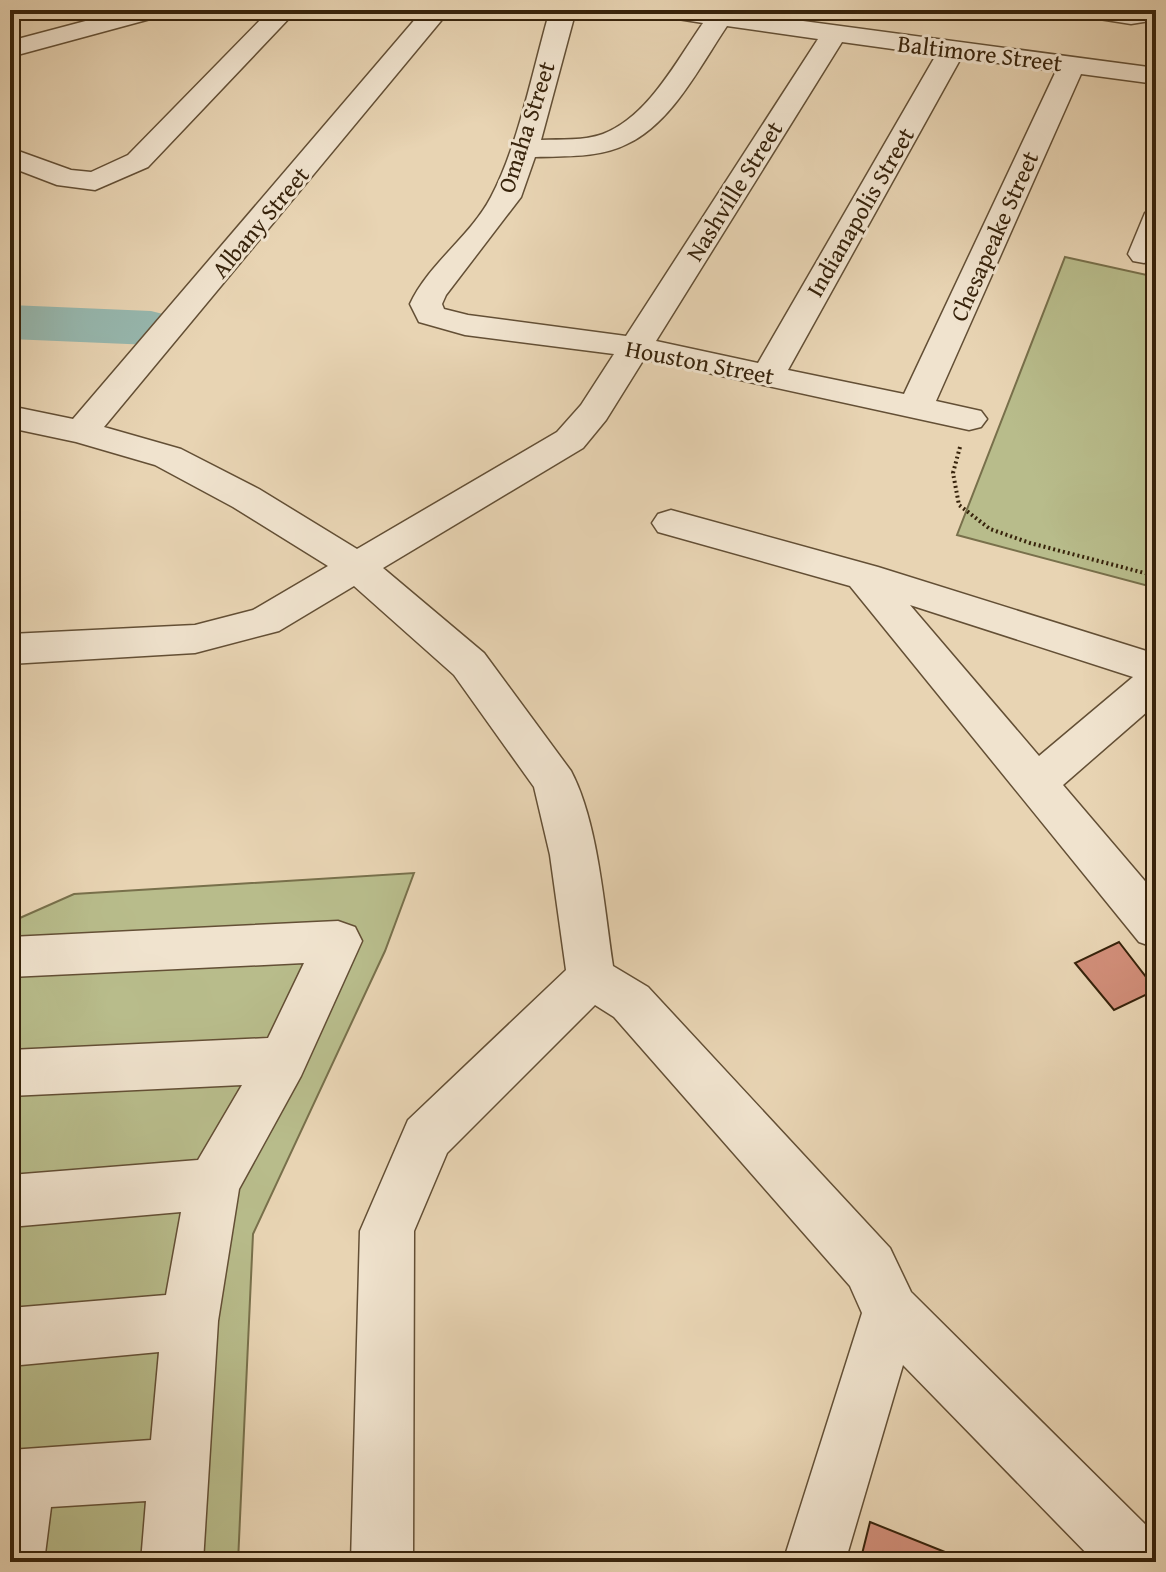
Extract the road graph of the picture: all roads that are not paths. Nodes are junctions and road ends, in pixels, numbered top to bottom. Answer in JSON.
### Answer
{"nodes":[{"id":1,"x":156,"y":10,"type":"edge"},
{"id":2,"x":284,"y":10,"type":"edge"},
{"id":3,"x":437,"y":10,"type":"edge"},
{"id":4,"x":563,"y":10,"type":"edge"},
{"id":5,"x":662,"y":10,"type":"edge"},
{"id":6,"x":1083,"y":10,"type":"edge"},
{"id":7,"x":1156,"y":10,"type":"edge"},
{"id":8,"x":720,"y":18,"type":"junction"},
{"id":9,"x":833,"y":35,"type":"junction"},
{"id":10,"x":10,"y":49,"type":"edge"},
{"id":11,"x":952,"y":50,"type":"junction"},
{"id":12,"x":1072,"y":65,"type":"junction"},
{"id":13,"x":1156,"y":76,"type":"edge"},
{"id":14,"x":524,"y":149,"type":"junction"},
{"id":15,"x":10,"y":157,"type":"edge"},
{"id":16,"x":1156,"y":219,"type":"edge"},
{"id":17,"x":1144,"y":254,"type":"dead end"},
{"id":18,"x":431,"y":315,"type":"joint"},
{"id":19,"x":635,"y":347,"type":"junction"},
{"id":20,"x":768,"y":375,"type":"junction"},
{"id":21,"x":916,"y":407,"type":"junction"},
{"id":22,"x":10,"y":417,"type":"edge"},
{"id":23,"x":969,"y":419,"type":"road end"},
{"id":24,"x":81,"y":432,"type":"junction"},
{"id":25,"x":671,"y":523,"type":"dead end"},
{"id":26,"x":356,"y":566,"type":"junction"},
{"id":27,"x":864,"y":576,"type":"junction"},
{"id":28,"x":10,"y":649,"type":"edge"},
{"id":29,"x":1156,"y":669,"type":"edge"},
{"id":30,"x":1156,"y":681,"type":"edge"},
{"id":31,"x":1036,"y":783,"type":"junction"},
{"id":32,"x":1156,"y":928,"type":"edge"},
{"id":33,"x":10,"y":957,"type":"edge"},
{"id":34,"x":591,"y":977,"type":"junction"},
{"id":35,"x":283,"y":1060,"type":"junction"},
{"id":36,"x":10,"y":1073,"type":"edge"},
{"id":37,"x":213,"y":1184,"type":"junction"},
{"id":38,"x":10,"y":1201,"type":"edge"},
{"id":39,"x":891,"y":1312,"type":"junction"},
{"id":40,"x":190,"y":1321,"type":"junction"},
{"id":41,"x":10,"y":1337,"type":"edge"},
{"id":42,"x":180,"y":1468,"type":"junction"},
{"id":43,"x":17,"y":1480,"type":"edge"},
{"id":44,"x":13,"y":1562,"type":"edge"},
{"id":45,"x":172,"y":1562,"type":"edge"},
{"id":46,"x":382,"y":1562,"type":"edge"},
{"id":47,"x":814,"y":1562,"type":"edge"},
{"id":48,"x":1139,"y":1562,"type":"edge"}],
"edges":[{"from":1,"to":10,"type":"street"},
{"from":2,"to":15,"type":"street"},
{"from":3,"to":24,"type":"street","name":"Albany Street"},
{"from":4,"to":14,"type":"street","name":"Omaha Street"},
{"from":5,"to":8,"type":"street","name":"Baltimore Street"},
{"from":6,"to":7,"type":"street"},
{"from":8,"to":9,"type":"street","name":"Baltimore Street"},
{"from":8,"to":14,"type":"street"},
{"from":9,"to":11,"type":"street","name":"Baltimore Street"},
{"from":9,"to":19,"type":"street","name":"Nashville Street"},
{"from":11,"to":12,"type":"street","name":"Baltimore Street"},
{"from":11,"to":20,"type":"street","name":"Indianapolis Street"},
{"from":12,"to":13,"type":"street","name":"Baltimore Street"},
{"from":12,"to":21,"type":"street","name":"Chesapeake Street"},
{"from":14,"to":18,"type":"street","name":"Omaha Street"},
{"from":16,"to":17,"type":"street"},
{"from":18,"to":19,"type":"street","name":"Houston Street"},
{"from":19,"to":20,"type":"street","name":"Houston Street"},
{"from":19,"to":26,"type":"street","name":"Nashville Street"},
{"from":20,"to":21,"type":"street","name":"Houston Street"},
{"from":21,"to":23,"type":"street","name":"Houston Street"},
{"from":22,"to":24,"type":"street"},
{"from":24,"to":26,"type":"street"},
{"from":25,"to":27,"type":"street"},
{"from":26,"to":28,"type":"street","name":"Nashville Street"},
{"from":26,"to":34,"type":"street"},
{"from":27,"to":29,"type":"street"},
{"from":27,"to":31,"type":"street"},
{"from":30,"to":31,"type":"street"},
{"from":31,"to":32,"type":"street"},
{"from":33,"to":35,"type":"street"},
{"from":34,"to":39,"type":"street"},
{"from":34,"to":46,"type":"street"},
{"from":35,"to":36,"type":"street"},
{"from":35,"to":37,"type":"street"},
{"from":37,"to":38,"type":"street"},
{"from":37,"to":40,"type":"street"},
{"from":39,"to":47,"type":"street"},
{"from":39,"to":48,"type":"street"},
{"from":40,"to":41,"type":"street"},
{"from":40,"to":42,"type":"street"},
{"from":42,"to":43,"type":"street"},
{"from":42,"to":45,"type":"street"},
{"from":43,"to":44,"type":"street"}]}
